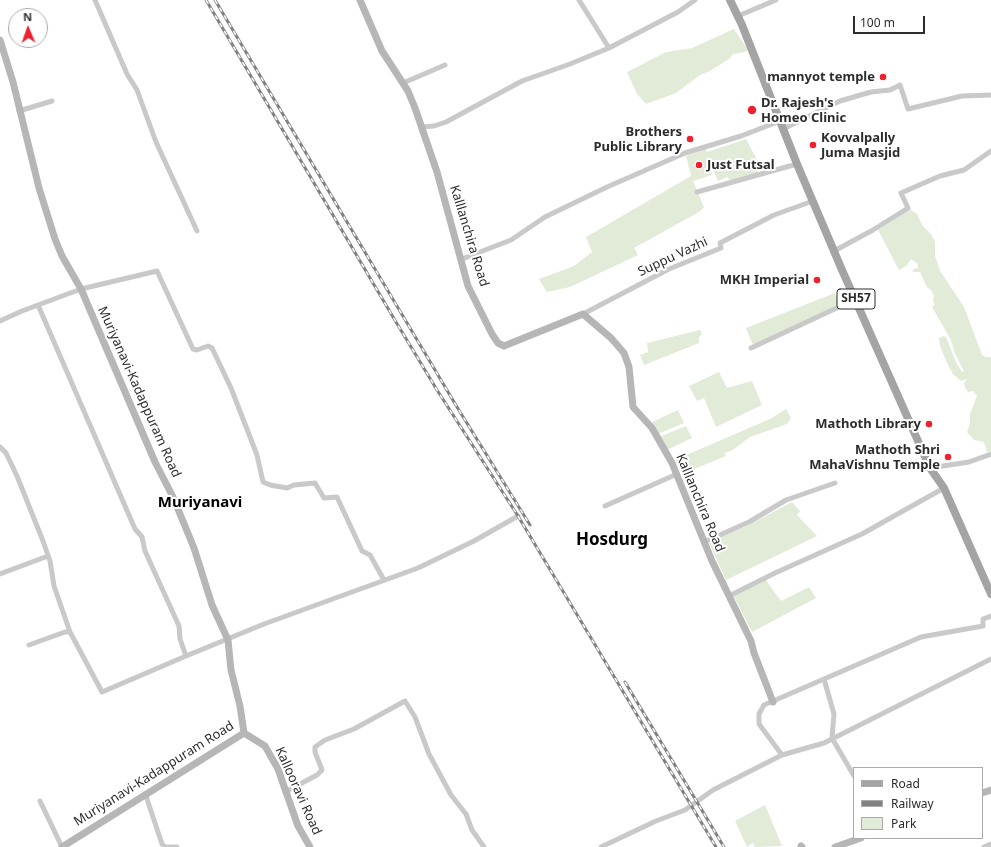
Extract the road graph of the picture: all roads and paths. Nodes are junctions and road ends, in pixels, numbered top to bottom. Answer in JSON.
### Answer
{"nodes":[{"id":1,"x":95,"y":0,"type":"edge"},
{"id":2,"x":360,"y":0,"type":"edge"},
{"id":3,"x":579,"y":0,"type":"edge"},
{"id":4,"x":695,"y":0,"type":"edge"},
{"id":5,"x":730,"y":0,"type":"edge"},
{"id":6,"x":776,"y":0,"type":"edge"},
{"id":7,"x":738,"y":16,"type":"junction"},
{"id":8,"x":0,"y":40,"type":"edge"},
{"id":9,"x":609,"y":48,"type":"junction"},
{"id":10,"x":445,"y":65,"type":"dead end"},
{"id":11,"x":403,"y":83,"type":"junction"},
{"id":12,"x":991,"y":95,"type":"edge"},
{"id":13,"x":52,"y":101,"type":"dead end"},
{"id":14,"x":20,"y":111,"type":"junction"},
{"id":15,"x":781,"y":125,"type":"junction"},
{"id":16,"x":421,"y":127,"type":"junction"},
{"id":17,"x":991,"y":151,"type":"edge"},
{"id":18,"x":796,"y":164,"type":"junction"},
{"id":19,"x":697,"y":192,"type":"dead end"},
{"id":20,"x":813,"y":202,"type":"junction"},
{"id":21,"x":197,"y":230,"type":"dead end"},
{"id":22,"x":834,"y":251,"type":"junction"},
{"id":23,"x":462,"y":259,"type":"junction"},
{"id":24,"x":81,"y":289,"type":"junction"},
{"id":25,"x":856,"y":299,"type":"junction"},
{"id":26,"x":38,"y":305,"type":"junction"},
{"id":27,"x":583,"y":314,"type":"junction"},
{"id":28,"x":0,"y":321,"type":"edge"},
{"id":29,"x":751,"y":348,"type":"dead end"},
{"id":30,"x":0,"y":447,"type":"edge"},
{"id":31,"x":991,"y":454,"type":"edge"},
{"id":32,"x":930,"y":468,"type":"junction"},
{"id":33,"x":677,"y":474,"type":"junction"},
{"id":34,"x":836,"y":483,"type":"dead end"},
{"id":35,"x":944,"y":488,"type":"junction"},
{"id":36,"x":604,"y":506,"type":"dead end"},
{"id":37,"x":518,"y":516,"type":"dead end"},
{"id":38,"x":704,"y":542,"type":"junction"},
{"id":39,"x":48,"y":556,"type":"junction"},
{"id":40,"x":0,"y":574,"type":"edge"},
{"id":41,"x":384,"y":580,"type":"junction"},
{"id":42,"x":990,"y":591,"type":"edge"},
{"id":43,"x":729,"y":596,"type":"junction"},
{"id":44,"x":991,"y":616,"type":"edge"},
{"id":45,"x":70,"y":632,"type":"junction"},
{"id":46,"x":228,"y":640,"type":"junction"},
{"id":47,"x":29,"y":645,"type":"dead end"},
{"id":48,"x":186,"y":656,"type":"junction"},
{"id":49,"x":991,"y":660,"type":"edge"},
{"id":50,"x":824,"y":680,"type":"junction"},
{"id":51,"x":773,"y":702,"type":"junction"},
{"id":52,"x":244,"y":733,"type":"junction"},
{"id":53,"x":832,"y":738,"type":"junction"},
{"id":54,"x":782,"y":755,"type":"junction"},
{"id":55,"x":853,"y":774,"type":"edge"},
{"id":56,"x":285,"y":792,"type":"junction"},
{"id":57,"x":146,"y":796,"type":"junction"},
{"id":58,"x":40,"y":801,"type":"dead end"},
{"id":59,"x":858,"y":839,"type":"edge"},
{"id":60,"x":991,"y":844,"type":"edge"},
{"id":61,"x":840,"y":846,"type":"edge"},
{"id":62,"x":62,"y":847,"type":"edge"},
{"id":63,"x":165,"y":847,"type":"edge"},
{"id":64,"x":177,"y":847,"type":"edge"},
{"id":65,"x":310,"y":847,"type":"edge"},
{"id":66,"x":484,"y":847,"type":"edge"},
{"id":67,"x":602,"y":847,"type":"edge"},
{"id":68,"x":984,"y":847,"type":"edge"}],
"edges":[{"from":1,"to":21,"type":"street"},
{"from":2,"to":11,"type":"street","name":"Kalllanchira Road"},
{"from":3,"to":9,"type":"street"},
{"from":4,"to":9,"type":"street"},
{"from":5,"to":7,"type":"main road","number":"SH57"},
{"from":6,"to":7,"type":"street"},
{"from":7,"to":15,"type":"main road","number":"SH57"},
{"from":8,"to":14,"type":"street","name":"Muriyanavi-Kadappuram Road"},
{"from":9,"to":16,"type":"street"},
{"from":10,"to":11,"type":"street"},
{"from":11,"to":16,"type":"street","name":"Kalllanchira Road"},
{"from":12,"to":15,"type":"street"},
{"from":13,"to":14,"type":"street"},
{"from":14,"to":24,"type":"street","name":"Muriyanavi-Kadappuram Road"},
{"from":15,"to":18,"type":"main road","number":"SH57"},
{"from":15,"to":23,"type":"street"},
{"from":16,"to":23,"type":"street","name":"Kalllanchira Road"},
{"from":17,"to":22,"type":"street"},
{"from":18,"to":19,"type":"street"},
{"from":18,"to":20,"type":"main road","number":"SH57"},
{"from":20,"to":22,"type":"main road","number":"SH57"},
{"from":20,"to":27,"type":"street","name":"Suppu Vazhi"},
{"from":22,"to":25,"type":"main road","number":"SH57"},
{"from":23,"to":27,"type":"street","name":"Kalllanchira Road"},
{"from":24,"to":26,"type":"street"},
{"from":24,"to":41,"type":"street"},
{"from":24,"to":46,"type":"street","name":"Muriyanavi-Kadappuram Road"},
{"from":25,"to":29,"type":"street"},
{"from":25,"to":32,"type":"main road","number":"SH57"},
{"from":26,"to":28,"type":"street"},
{"from":26,"to":48,"type":"street"},
{"from":27,"to":33,"type":"street","name":"Kalllanchira Road"},
{"from":30,"to":39,"type":"street"},
{"from":31,"to":32,"type":"street"},
{"from":32,"to":35,"type":"main road","number":"SH57"},
{"from":33,"to":36,"type":"street"},
{"from":33,"to":38,"type":"street","name":"Kalllanchira Road"},
{"from":34,"to":38,"type":"street"},
{"from":35,"to":42,"type":"main road","number":"SH57"},
{"from":35,"to":43,"type":"street"},
{"from":37,"to":41,"type":"street"},
{"from":38,"to":43,"type":"street","name":"Kalllanchira Road"},
{"from":39,"to":40,"type":"street"},
{"from":39,"to":45,"type":"street"},
{"from":41,"to":46,"type":"street"},
{"from":43,"to":51,"type":"street","name":"Kalllanchira Road"},
{"from":44,"to":50,"type":"street"},
{"from":45,"to":47,"type":"street"},
{"from":45,"to":48,"type":"street"},
{"from":46,"to":48,"type":"street"},
{"from":46,"to":52,"type":"street","name":"Muriyanavi-Kadappuram Road"},
{"from":49,"to":53,"type":"street"},
{"from":50,"to":51,"type":"street"},
{"from":50,"to":53,"type":"street"},
{"from":51,"to":54,"type":"street"},
{"from":52,"to":56,"type":"street","name":"Kallooravi Road"},
{"from":52,"to":57,"type":"street","name":"Muriyanavi-Kadappuram Road"},
{"from":53,"to":54,"type":"street"},
{"from":53,"to":55,"type":"street"},
{"from":54,"to":67,"type":"street"},
{"from":56,"to":65,"type":"street","name":"Kallooravi Road"},
{"from":56,"to":66,"type":"street"},
{"from":57,"to":62,"type":"street","name":"Muriyanavi-Kadappuram Road"},
{"from":57,"to":63,"type":"street"},
{"from":58,"to":62,"type":"street"},
{"from":59,"to":61,"type":"street"},
{"from":60,"to":68,"type":"street"},
{"from":63,"to":64,"type":"street"}]}
